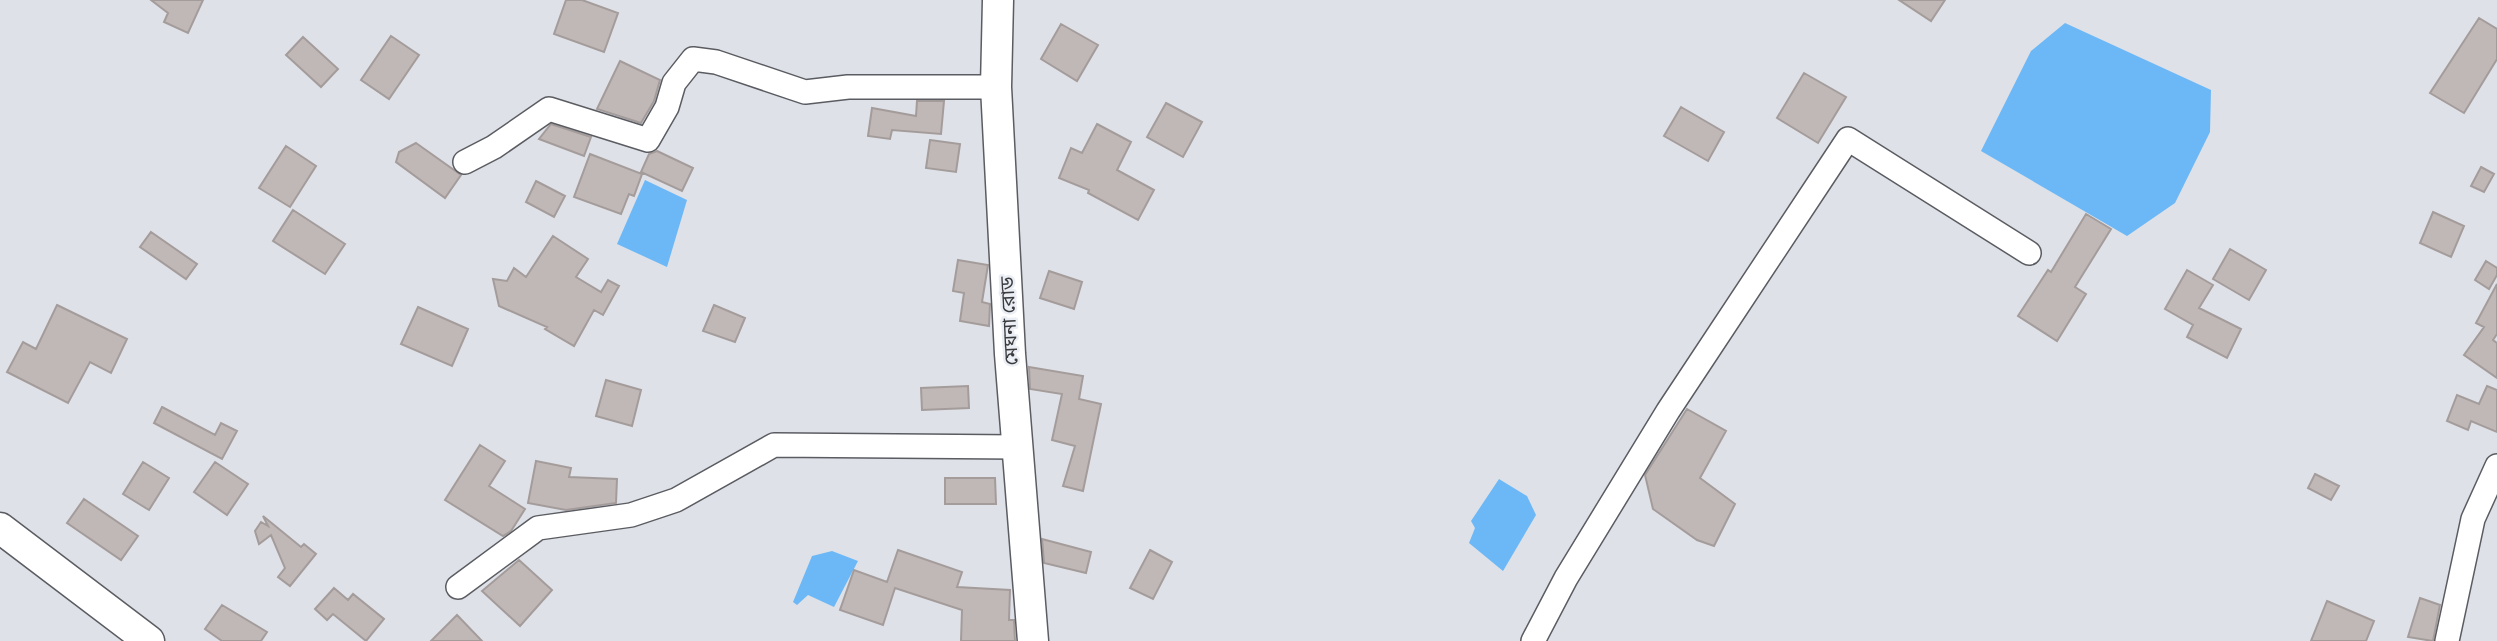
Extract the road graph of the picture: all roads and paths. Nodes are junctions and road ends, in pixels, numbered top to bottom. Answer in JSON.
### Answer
{"nodes":[{"id":1,"x":998,"y":0,"type":"edge"},
{"id":2,"x":996,"y":86,"type":"junction"},
{"id":3,"x":465,"y":162,"type":"dead end"},
{"id":4,"x":2029,"y":253,"type":"dead end"},
{"id":5,"x":1017,"y":447,"type":"junction"},
{"id":6,"x":2497,"y":466,"type":"edge"},
{"id":7,"x":0,"y":528,"type":"edge"},
{"id":8,"x":458,"y":587,"type":"dead end"},
{"id":9,"x":1538,"y":639,"type":"edge"},
{"id":10,"x":149,"y":641,"type":"edge"},
{"id":11,"x":1033,"y":641,"type":"edge"},
{"id":12,"x":2447,"y":641,"type":"edge"}],
"edges":[{"from":1,"to":2,"type":"main road","name":"মেঘনা রোড"},
{"from":2,"to":3,"type":"street"},
{"from":2,"to":5,"type":"main road","name":"মেঘনা রোড"},
{"from":4,"to":9,"type":"street"},
{"from":5,"to":8,"type":"street"},
{"from":5,"to":11,"type":"main road","name":"মেঘনা রোড"},
{"from":6,"to":12,"type":"street"},
{"from":7,"to":10,"type":"main road"}]}
